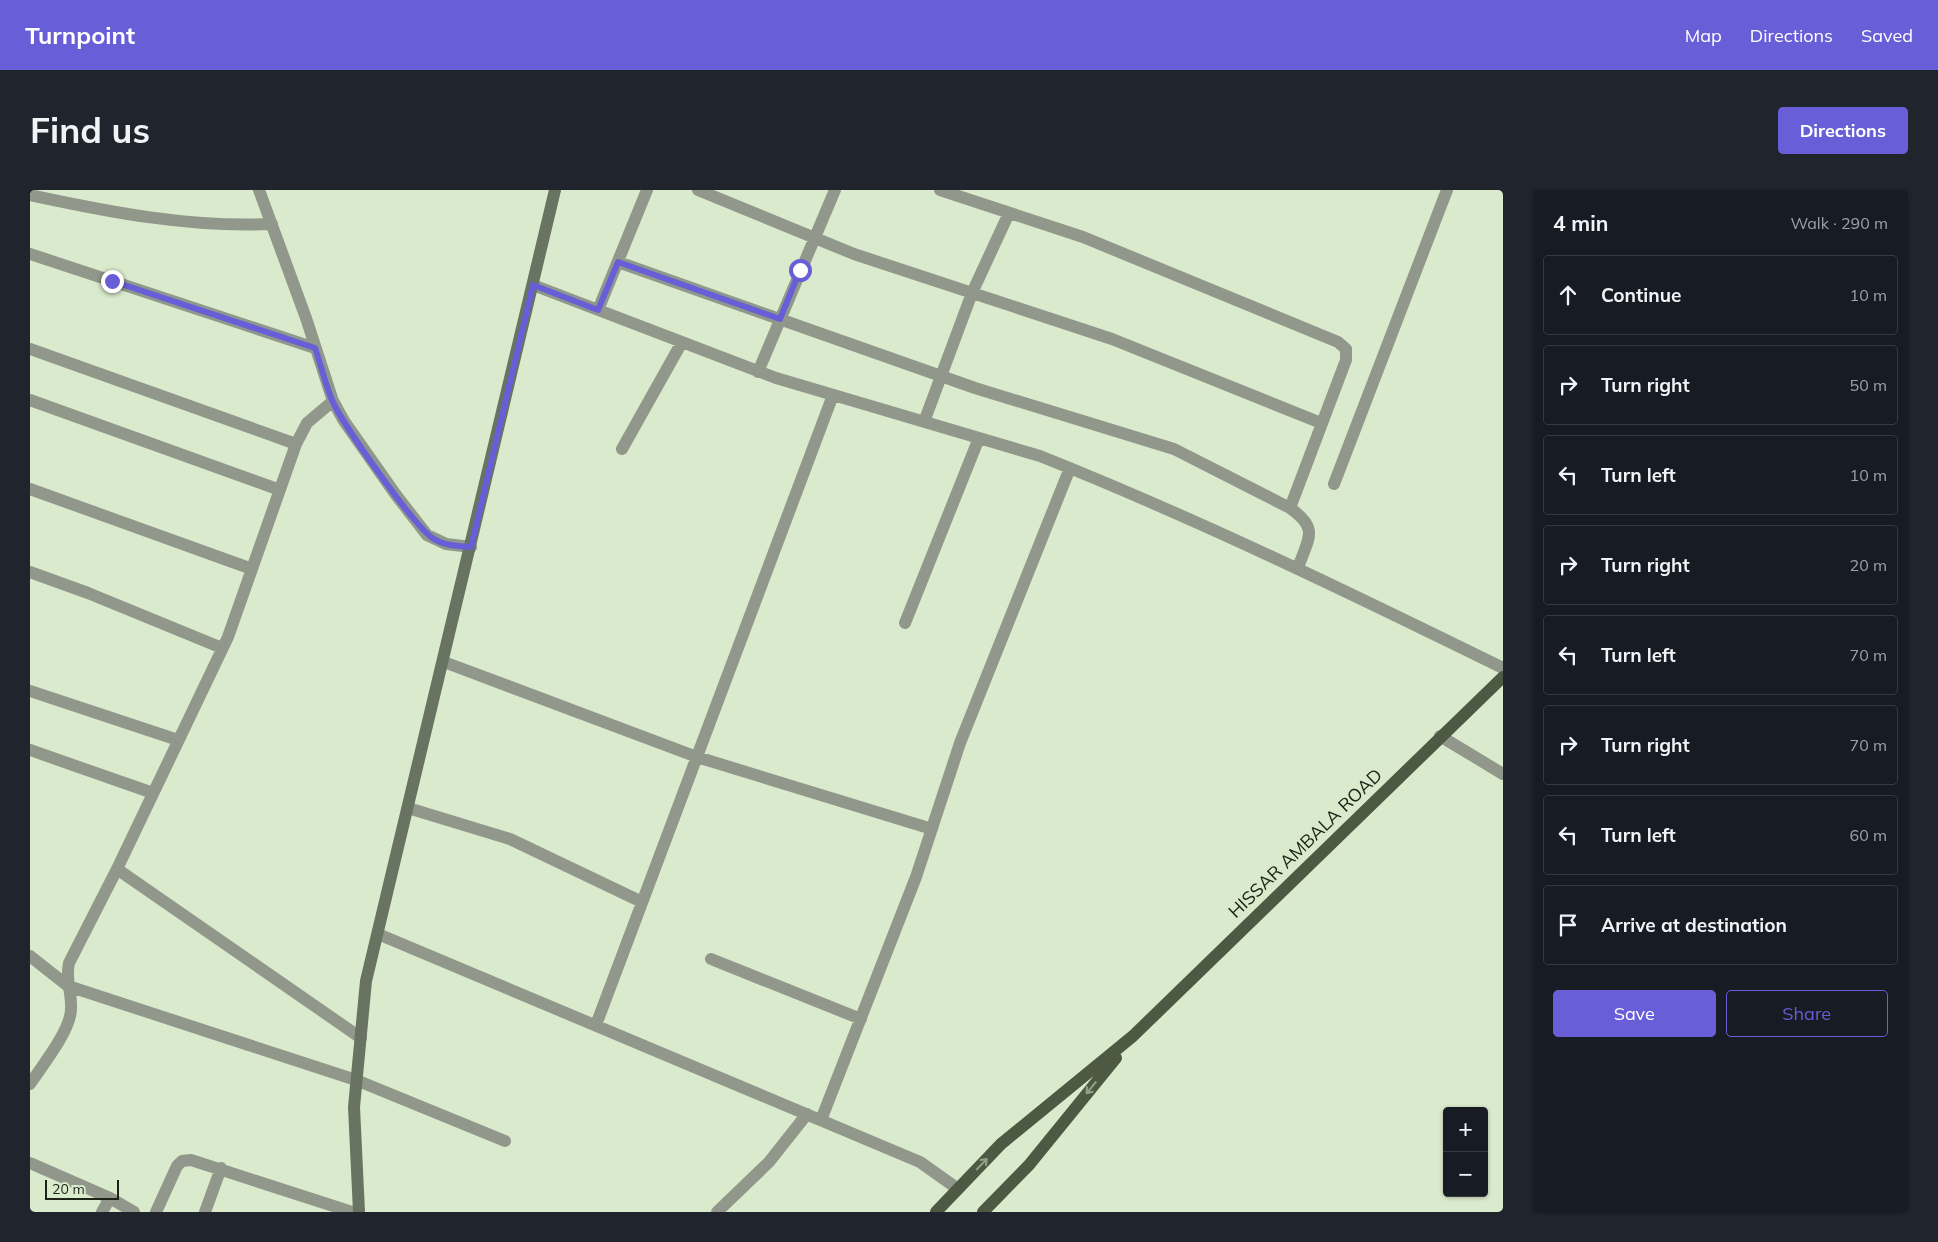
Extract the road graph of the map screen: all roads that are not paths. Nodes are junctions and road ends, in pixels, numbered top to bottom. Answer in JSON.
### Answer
{"nodes":[{"id":1,"x":259,"y":190,"type":"edge"},
{"id":2,"x":555,"y":190,"type":"edge"},
{"id":3,"x":647,"y":190,"type":"edge"},
{"id":4,"x":698,"y":190,"type":"edge"},
{"id":5,"x":835,"y":190,"type":"edge"},
{"id":6,"x":940,"y":190,"type":"edge"},
{"id":7,"x":1447,"y":190,"type":"edge"},
{"id":8,"x":30,"y":196,"type":"edge"},
{"id":9,"x":1009,"y":213,"type":"junction"},
{"id":10,"x":272,"y":224,"type":"junction"},
{"id":11,"x":814,"y":237,"type":"junction"},
{"id":12,"x":30,"y":254,"type":"edge"},
{"id":13,"x":618,"y":262,"type":"junction"},
{"id":14,"x":533,"y":285,"type":"junction"},
{"id":15,"x":972,"y":293,"type":"junction"},
{"id":16,"x":598,"y":310,"type":"junction"},
{"id":17,"x":780,"y":319,"type":"junction"},
{"id":18,"x":682,"y":342,"type":"junction"},
{"id":19,"x":30,"y":348,"type":"edge"},
{"id":20,"x":315,"y":348,"type":"junction"},
{"id":21,"x":758,"y":372,"type":"junction"},
{"id":22,"x":942,"y":376,"type":"junction"},
{"id":23,"x":833,"y":395,"type":"junction"},
{"id":24,"x":30,"y":400,"type":"edge"},
{"id":25,"x":332,"y":401,"type":"junction"},
{"id":26,"x":924,"y":422,"type":"junction"},
{"id":27,"x":1321,"y":423,"type":"junction"},
{"id":28,"x":979,"y":438,"type":"junction"},
{"id":29,"x":296,"y":444,"type":"junction"},
{"id":30,"x":622,"y":449,"type":"dead end"},
{"id":31,"x":1070,"y":468,"type":"junction"},
{"id":32,"x":1334,"y":484,"type":"dead end"},
{"id":33,"x":280,"y":490,"type":"junction"},
{"id":34,"x":31,"y":493,"type":"edge"},
{"id":35,"x":1290,"y":508,"type":"junction"},
{"id":36,"x":471,"y":547,"type":"junction"},
{"id":37,"x":1298,"y":568,"type":"junction"},
{"id":38,"x":252,"y":569,"type":"junction"},
{"id":39,"x":30,"y":572,"type":"edge"},
{"id":40,"x":905,"y":623,"type":"dead end"},
{"id":41,"x":222,"y":648,"type":"junction"},
{"id":42,"x":444,"y":662,"type":"junction"},
{"id":43,"x":1503,"y":668,"type":"edge"},
{"id":44,"x":1503,"y":677,"type":"edge"},
{"id":45,"x":30,"y":691,"type":"edge"},
{"id":46,"x":1440,"y":736,"type":"junction"},
{"id":47,"x":178,"y":740,"type":"junction"},
{"id":48,"x":30,"y":750,"type":"edge"},
{"id":49,"x":697,"y":757,"type":"junction"},
{"id":50,"x":1503,"y":774,"type":"edge"},
{"id":51,"x":153,"y":793,"type":"junction"},
{"id":52,"x":408,"y":808,"type":"junction"},
{"id":53,"x":932,"y":829,"type":"junction"},
{"id":54,"x":117,"y":869,"type":"junction"},
{"id":55,"x":642,"y":902,"type":"junction"},
{"id":56,"x":378,"y":934,"type":"junction"},
{"id":57,"x":30,"y":956,"type":"edge"},
{"id":58,"x":712,"y":959,"type":"dead end"},
{"id":59,"x":68,"y":986,"type":"junction"},
{"id":60,"x":861,"y":1019,"type":"junction"},
{"id":61,"x":596,"y":1025,"type":"junction"},
{"id":62,"x":1133,"y":1036,"type":"junction"},
{"id":63,"x":361,"y":1038,"type":"junction"},
{"id":64,"x":356,"y":1080,"type":"junction"},
{"id":65,"x":30,"y":1084,"type":"edge"},
{"id":66,"x":806,"y":1114,"type":"junction"},
{"id":67,"x":821,"y":1120,"type":"junction"},
{"id":68,"x":504,"y":1141,"type":"dead end"},
{"id":69,"x":30,"y":1163,"type":"edge"},
{"id":70,"x":221,"y":1168,"type":"junction"},
{"id":71,"x":958,"y":1189,"type":"junction"},
{"id":72,"x":110,"y":1198,"type":"junction"},
{"id":73,"x":102,"y":1212,"type":"edge"},
{"id":74,"x":134,"y":1212,"type":"edge"},
{"id":75,"x":156,"y":1212,"type":"edge"},
{"id":76,"x":205,"y":1212,"type":"edge"},
{"id":77,"x":352,"y":1212,"type":"edge"},
{"id":78,"x":358,"y":1212,"type":"edge"},
{"id":79,"x":718,"y":1212,"type":"edge"},
{"id":80,"x":936,"y":1212,"type":"edge"},
{"id":81,"x":982,"y":1212,"type":"edge"}],
"edges":[{"from":1,"to":10,"type":"street"},
{"from":2,"to":14,"type":"street"},
{"from":3,"to":13,"type":"street"},
{"from":4,"to":11,"type":"street"},
{"from":5,"to":11,"type":"street"},
{"from":6,"to":9,"type":"street"},
{"from":7,"to":32,"type":"street"},
{"from":8,"to":10,"type":"street"},
{"from":9,"to":15,"type":"street"},
{"from":9,"to":27,"type":"street"},
{"from":10,"to":20,"type":"street"},
{"from":11,"to":15,"type":"street"},
{"from":11,"to":17,"type":"street"},
{"from":12,"to":20,"type":"street"},
{"from":13,"to":16,"type":"street"},
{"from":13,"to":17,"type":"street"},
{"from":14,"to":16,"type":"street"},
{"from":14,"to":36,"type":"street"},
{"from":15,"to":22,"type":"street"},
{"from":15,"to":27,"type":"street"},
{"from":16,"to":18,"type":"street"},
{"from":17,"to":21,"type":"street"},
{"from":17,"to":22,"type":"street"},
{"from":18,"to":21,"type":"street"},
{"from":18,"to":30,"type":"street"},
{"from":19,"to":29,"type":"street"},
{"from":20,"to":25,"type":"street"},
{"from":21,"to":23,"type":"street"},
{"from":22,"to":26,"type":"street"},
{"from":22,"to":35,"type":"street"},
{"from":23,"to":26,"type":"street"},
{"from":23,"to":49,"type":"street"},
{"from":24,"to":33,"type":"street"},
{"from":25,"to":29,"type":"street"},
{"from":25,"to":36,"type":"street"},
{"from":26,"to":28,"type":"street"},
{"from":27,"to":35,"type":"street"},
{"from":28,"to":31,"type":"street"},
{"from":28,"to":40,"type":"street"},
{"from":29,"to":33,"type":"street"},
{"from":31,"to":37,"type":"street"},
{"from":31,"to":53,"type":"street"},
{"from":33,"to":38,"type":"street"},
{"from":34,"to":38,"type":"street"},
{"from":35,"to":37,"type":"street"},
{"from":36,"to":42,"type":"street"},
{"from":37,"to":43,"type":"street"},
{"from":38,"to":41,"type":"street"},
{"from":39,"to":41,"type":"street"},
{"from":41,"to":47,"type":"street"},
{"from":42,"to":49,"type":"street"},
{"from":42,"to":52,"type":"street"},
{"from":44,"to":46,"type":"main road","name":"HISSAR AMBALA ROAD"},
{"from":45,"to":47,"type":"street"},
{"from":46,"to":50,"type":"street"},
{"from":46,"to":62,"type":"main road","name":"HISSAR AMBALA ROAD"},
{"from":47,"to":51,"type":"street"},
{"from":48,"to":51,"type":"street"},
{"from":49,"to":53,"type":"street"},
{"from":49,"to":55,"type":"street"},
{"from":51,"to":54,"type":"street"},
{"from":52,"to":55,"type":"street"},
{"from":52,"to":56,"type":"street"},
{"from":53,"to":60,"type":"street"},
{"from":54,"to":59,"type":"street"},
{"from":54,"to":63,"type":"street"},
{"from":55,"to":61,"type":"street"},
{"from":56,"to":61,"type":"street"},
{"from":56,"to":63,"type":"street"},
{"from":57,"to":59,"type":"street"},
{"from":58,"to":60,"type":"street"},
{"from":59,"to":64,"type":"street"},
{"from":59,"to":65,"type":"street"},
{"from":60,"to":67,"type":"street"},
{"from":61,"to":66,"type":"street"},
{"from":71,"to":62,"type":"main road","name":"HISSAR AMBALA ROAD","one_way":true},
{"from":62,"to":81,"type":"main road","name":"HISSAR AMBALA ROAD","one_way":true},
{"from":63,"to":64,"type":"street"},
{"from":64,"to":68,"type":"street"},
{"from":64,"to":78,"type":"street"},
{"from":66,"to":67,"type":"street"},
{"from":66,"to":79,"type":"street"},
{"from":67,"to":71,"type":"street"},
{"from":69,"to":72,"type":"street"},
{"from":70,"to":75,"type":"street"},
{"from":70,"to":76,"type":"street"},
{"from":70,"to":77,"type":"street"},
{"from":71,"to":80,"type":"main road","name":"HISSAR AMBALA ROAD"},
{"from":72,"to":73,"type":"street"},
{"from":72,"to":74,"type":"street"}]}
